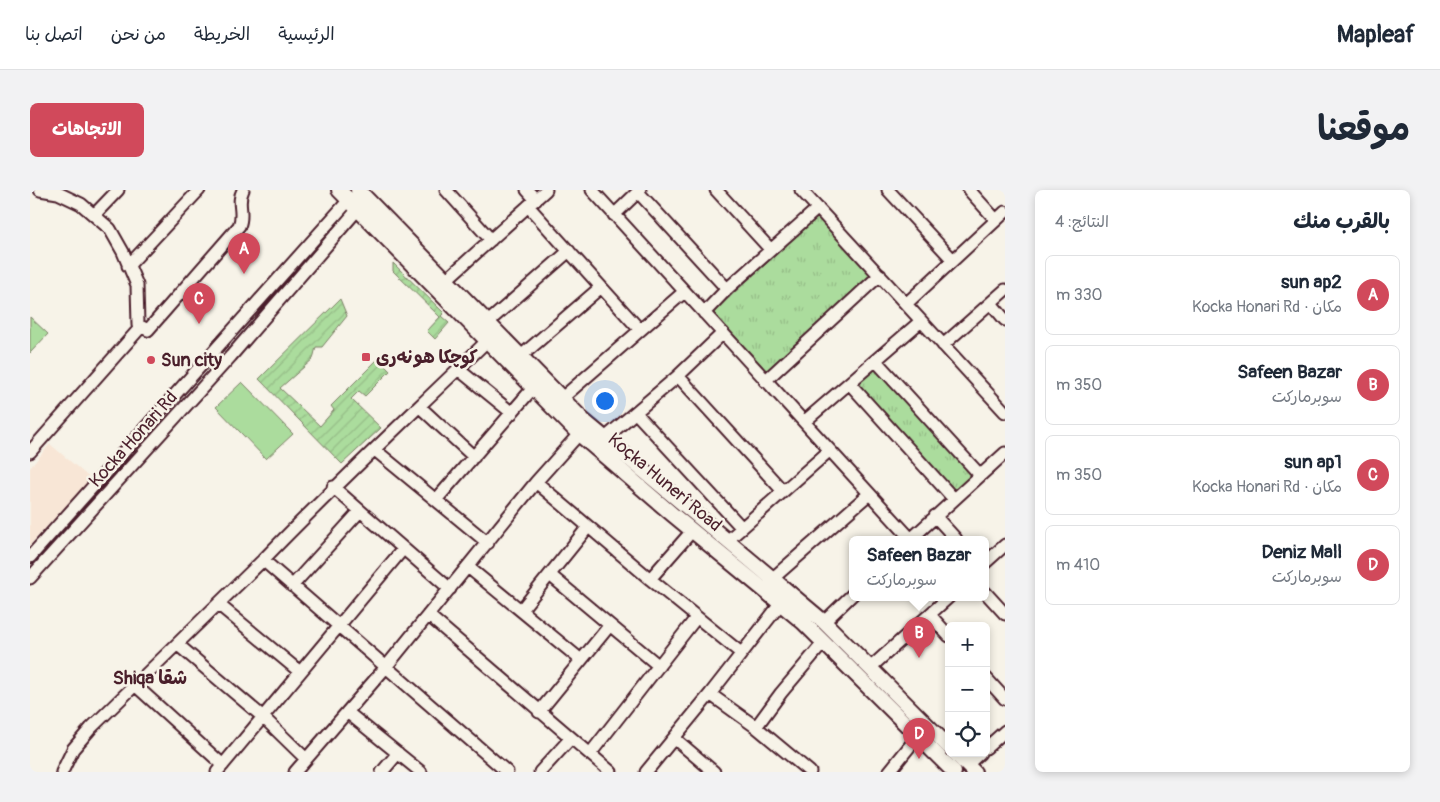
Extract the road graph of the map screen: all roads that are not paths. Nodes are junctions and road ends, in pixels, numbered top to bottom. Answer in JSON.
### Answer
{"nodes":[{"id":1,"x":40,"y":190,"type":"edge"},
{"id":2,"x":118,"y":190,"type":"edge"},
{"id":3,"x":199,"y":190,"type":"edge"},
{"id":4,"x":243,"y":190,"type":"edge"},
{"id":5,"x":339,"y":190,"type":"edge"},
{"id":6,"x":446,"y":190,"type":"edge"},
{"id":7,"x":527,"y":190,"type":"edge"},
{"id":8,"x":546,"y":190,"type":"edge"},
{"id":9,"x":592,"y":190,"type":"edge"},
{"id":10,"x":716,"y":190,"type":"edge"},
{"id":11,"x":801,"y":190,"type":"edge"},
{"id":12,"x":888,"y":190,"type":"edge"},
{"id":13,"x":969,"y":190,"type":"edge"},
{"id":14,"x":639,"y":191,"type":"edge"},
{"id":15,"x":355,"y":200,"type":"edge"},
{"id":16,"x":532,"y":203,"type":"junction"},
{"id":17,"x":818,"y":208,"type":"junction"},
{"id":18,"x":95,"y":214,"type":"junction"},
{"id":19,"x":614,"y":215,"type":"junction"},
{"id":20,"x":1001,"y":216,"type":"edge"},
{"id":21,"x":491,"y":240,"type":"junction"},
{"id":22,"x":770,"y":249,"type":"junction"},
{"id":23,"x":569,"y":251,"type":"junction"},
{"id":24,"x":953,"y":260,"type":"junction"},
{"id":25,"x":128,"y":266,"type":"junction"},
{"id":26,"x":880,"y":275,"type":"junction"},
{"id":27,"x":446,"y":280,"type":"junction"},
{"id":28,"x":601,"y":287,"type":"junction"},
{"id":29,"x":726,"y":289,"type":"junction"},
{"id":30,"x":1005,"y":290,"type":"edge"},
{"id":31,"x":684,"y":292,"type":"junction"},
{"id":32,"x":261,"y":299,"type":"junction"},
{"id":33,"x":906,"y":304,"type":"junction"},
{"id":34,"x":990,"y":304,"type":"junction"},
{"id":35,"x":271,"y":309,"type":"junction"},
{"id":36,"x":704,"y":313,"type":"junction"},
{"id":37,"x":921,"y":320,"type":"junction"},
{"id":38,"x":1005,"y":320,"type":"edge"},
{"id":39,"x":487,"y":323,"type":"junction"},
{"id":40,"x":140,"y":328,"type":"junction"},
{"id":41,"x":640,"y":330,"type":"junction"},
{"id":42,"x":723,"y":333,"type":"junction"},
{"id":43,"x":487,"y":342,"type":"junction"},
{"id":44,"x":943,"y":345,"type":"junction"},
{"id":45,"x":520,"y":357,"type":"junction"},
{"id":46,"x":876,"y":360,"type":"junction"},
{"id":47,"x":458,"y":369,"type":"junction"},
{"id":48,"x":678,"y":376,"type":"junction"},
{"id":49,"x":765,"y":381,"type":"junction"},
{"id":50,"x":850,"y":384,"type":"junction"},
{"id":51,"x":533,"y":388,"type":"junction"},
{"id":52,"x":561,"y":398,"type":"junction"},
{"id":53,"x":420,"y":407,"type":"junction"},
{"id":54,"x":1005,"y":412,"type":"edge"},
{"id":55,"x":512,"y":413,"type":"junction"},
{"id":56,"x":636,"y":413,"type":"junction"},
{"id":57,"x":804,"y":422,"type":"junction"},
{"id":58,"x":579,"y":434,"type":"junction"},
{"id":59,"x":604,"y":439,"type":"junction"},
{"id":60,"x":376,"y":450,"type":"junction"},
{"id":61,"x":829,"y":451,"type":"junction"},
{"id":62,"x":30,"y":452,"type":"edge"},
{"id":63,"x":1005,"y":453,"type":"edge"},
{"id":64,"x":474,"y":457,"type":"junction"},
{"id":65,"x":980,"y":475,"type":"junction"},
{"id":66,"x":536,"y":482,"type":"junction"},
{"id":67,"x":333,"y":487,"type":"junction"},
{"id":68,"x":782,"y":490,"type":"junction"},
{"id":69,"x":869,"y":494,"type":"junction"},
{"id":70,"x":953,"y":498,"type":"junction"},
{"id":71,"x":436,"y":500,"type":"junction"},
{"id":72,"x":681,"y":502,"type":"junction"},
{"id":73,"x":360,"y":511,"type":"junction"},
{"id":74,"x":672,"y":514,"type":"junction"},
{"id":75,"x":935,"y":516,"type":"junction"},
{"id":76,"x":588,"y":526,"type":"junction"},
{"id":77,"x":742,"y":528,"type":"junction"},
{"id":78,"x":692,"y":531,"type":"junction"},
{"id":79,"x":908,"y":536,"type":"edge"},
{"id":80,"x":914,"y":536,"type":"edge"},
{"id":81,"x":953,"y":536,"type":"edge"},
{"id":82,"x":727,"y":541,"type":"junction"},
{"id":83,"x":488,"y":543,"type":"junction"},
{"id":84,"x":1005,"y":545,"type":"edge"},
{"id":85,"x":403,"y":549,"type":"junction"},
{"id":86,"x":30,"y":557,"type":"edge"},
{"id":87,"x":989,"y":559,"type":"edge"},
{"id":88,"x":263,"y":560,"type":"junction"},
{"id":89,"x":468,"y":568,"type":"junction"},
{"id":90,"x":550,"y":575,"type":"junction"},
{"id":91,"x":30,"y":578,"type":"edge"},
{"id":92,"x":650,"y":579,"type":"junction"},
{"id":93,"x":772,"y":579,"type":"junction"},
{"id":94,"x":292,"y":586,"type":"junction"},
{"id":95,"x":450,"y":589,"type":"junction"},
{"id":96,"x":989,"y":596,"type":"edge"},
{"id":97,"x":849,"y":598,"type":"edge"},
{"id":98,"x":945,"y":601,"type":"edge"},
{"id":99,"x":781,"y":603,"type":"junction"},
{"id":100,"x":218,"y":604,"type":"junction"},
{"id":101,"x":521,"y":610,"type":"junction"},
{"id":102,"x":1005,"y":614,"type":"edge"},
{"id":103,"x":428,"y":615,"type":"junction"},
{"id":104,"x":930,"y":615,"type":"junction"},
{"id":105,"x":696,"y":618,"type":"junction"},
{"id":106,"x":824,"y":622,"type":"junction"},
{"id":107,"x":610,"y":624,"type":"junction"},
{"id":108,"x":339,"y":625,"type":"junction"},
{"id":109,"x":945,"y":632,"type":"edge"},
{"id":110,"x":824,"y":642,"type":"junction"},
{"id":111,"x":177,"y":644,"type":"junction"},
{"id":112,"x":740,"y":653,"type":"junction"},
{"id":113,"x":581,"y":660,"type":"junction"},
{"id":114,"x":659,"y":666,"type":"junction"},
{"id":115,"x":386,"y":667,"type":"junction"},
{"id":116,"x":870,"y":668,"type":"junction"},
{"id":117,"x":300,"y":672,"type":"junction"},
{"id":118,"x":990,"y":682,"type":"edge"},
{"id":119,"x":135,"y":685,"type":"junction"},
{"id":120,"x":710,"y":694,"type":"junction"},
{"id":121,"x":1005,"y":699,"type":"edge"},
{"id":122,"x":347,"y":712,"type":"junction"},
{"id":123,"x":539,"y":712,"type":"junction"},
{"id":124,"x":263,"y":717,"type":"junction"},
{"id":125,"x":756,"y":727,"type":"junction"},
{"id":126,"x":1005,"y":731,"type":"edge"},
{"id":127,"x":918,"y":736,"type":"junction"},
{"id":128,"x":571,"y":738,"type":"junction"},
{"id":129,"x":674,"y":738,"type":"junction"},
{"id":130,"x":945,"y":743,"type":"edge"},
{"id":131,"x":990,"y":744,"type":"edge"},
{"id":132,"x":398,"y":753,"type":"junction"},
{"id":133,"x":590,"y":754,"type":"junction"},
{"id":134,"x":959,"y":757,"type":"edge"},
{"id":135,"x":978,"y":757,"type":"edge"},
{"id":136,"x":306,"y":758,"type":"junction"},
{"id":137,"x":220,"y":769,"type":"edge"},
{"id":138,"x":971,"y":769,"type":"edge"},
{"id":139,"x":62,"y":772,"type":"edge"},
{"id":140,"x":294,"y":772,"type":"edge"},
{"id":141,"x":382,"y":772,"type":"edge"},
{"id":142,"x":421,"y":772,"type":"edge"},
{"id":143,"x":507,"y":772,"type":"edge"},
{"id":144,"x":540,"y":772,"type":"edge"},
{"id":145,"x":611,"y":772,"type":"edge"},
{"id":146,"x":646,"y":772,"type":"edge"},
{"id":147,"x":714,"y":772,"type":"edge"},
{"id":148,"x":810,"y":772,"type":"edge"},
{"id":149,"x":889,"y":772,"type":"edge"},
{"id":150,"x":954,"y":772,"type":"edge"}],
"edges":[{"from":1,"to":18,"type":"street"},
{"from":2,"to":18,"type":"street"},
{"from":3,"to":25,"type":"street"},
{"from":4,"to":40,"type":"street"},
{"from":5,"to":15,"type":"main road","name":"Koçka Hunerî Road"},
{"from":6,"to":21,"type":"street"},
{"from":7,"to":16,"type":"street"},
{"from":8,"to":16,"type":"street"},
{"from":9,"to":19,"type":"street"},
{"from":10,"to":22,"type":"street"},
{"from":11,"to":17,"type":"street"},
{"from":12,"to":24,"type":"street"},
{"from":13,"to":20,"type":"street"},
{"from":14,"to":19,"type":"street"},
{"from":14,"to":29,"type":"street"},
{"from":15,"to":27,"type":"main road"},
{"from":15,"to":32,"type":"street","name":"Kocka Honari Rd"},
{"from":15,"to":35,"type":"street","name":"Kocka Honari Rd"},
{"from":15,"to":43,"type":"main road","name":"Koçka Hunerî Road"},
{"from":16,"to":21,"type":"street"},
{"from":16,"to":23,"type":"street"},
{"from":17,"to":22,"type":"street"},
{"from":17,"to":26,"type":"street"},
{"from":18,"to":25,"type":"street"},
{"from":19,"to":31,"type":"street"},
{"from":20,"to":24,"type":"street"},
{"from":21,"to":27,"type":"street"},
{"from":22,"to":29,"type":"street"},
{"from":23,"to":28,"type":"street"},
{"from":23,"to":39,"type":"street"},
{"from":24,"to":33,"type":"street"},
{"from":25,"to":40,"type":"street"},
{"from":26,"to":33,"type":"street"},
{"from":26,"to":49,"type":"street"},
{"from":27,"to":39,"type":"main road"},
{"from":28,"to":41,"type":"street"},
{"from":28,"to":45,"type":"street"},
{"from":29,"to":36,"type":"street"},
{"from":30,"to":34,"type":"street"},
{"from":31,"to":36,"type":"street"},
{"from":31,"to":41,"type":"street"},
{"from":32,"to":35,"type":"street"},
{"from":32,"to":86,"type":"street","name":"Kocka Honari Rd"},
{"from":33,"to":37,"type":"street"},
{"from":34,"to":38,"type":"street"},
{"from":34,"to":44,"type":"street"},
{"from":35,"to":91,"type":"street","name":"Kocka Honari Rd"},
{"from":36,"to":42,"type":"street"},
{"from":37,"to":44,"type":"street"},
{"from":37,"to":46,"type":"street"},
{"from":39,"to":45,"type":"main road"},
{"from":40,"to":62,"type":"street"},
{"from":41,"to":52,"type":"street"},
{"from":42,"to":48,"type":"street"},
{"from":42,"to":49,"type":"street"},
{"from":43,"to":47,"type":"street"},
{"from":43,"to":51,"type":"main road","name":"Koçka Hunerî Road"},
{"from":44,"to":54,"type":"street"},
{"from":45,"to":52,"type":"main road"},
{"from":46,"to":50,"type":"street"},
{"from":46,"to":65,"type":"street"},
{"from":47,"to":53,"type":"street"},
{"from":47,"to":55,"type":"street"},
{"from":48,"to":56,"type":"street"},
{"from":48,"to":68,"type":"street"},
{"from":49,"to":57,"type":"street"},
{"from":50,"to":57,"type":"street"},
{"from":50,"to":70,"type":"street"},
{"from":51,"to":55,"type":"street"},
{"from":51,"to":58,"type":"main road","name":"Koçka Hunerî Road"},
{"from":52,"to":59,"type":"main road"},
{"from":53,"to":60,"type":"street"},
{"from":53,"to":64,"type":"street"},
{"from":55,"to":64,"type":"street"},
{"from":56,"to":59,"type":"street"},
{"from":56,"to":77,"type":"street"},
{"from":57,"to":61,"type":"street"},
{"from":58,"to":66,"type":"street"},
{"from":58,"to":74,"type":"main road","name":"Koçka Hunerî Road"},
{"from":59,"to":72,"type":"main road"},
{"from":60,"to":67,"type":"street"},
{"from":60,"to":71,"type":"street"},
{"from":61,"to":68,"type":"street"},
{"from":61,"to":69,"type":"street"},
{"from":63,"to":65,"type":"street"},
{"from":64,"to":71,"type":"street"},
{"from":65,"to":70,"type":"street"},
{"from":66,"to":76,"type":"street"},
{"from":66,"to":83,"type":"street"},
{"from":67,"to":73,"type":"street"},
{"from":67,"to":88,"type":"street"},
{"from":68,"to":77,"type":"street"},
{"from":69,"to":79,"type":"street"},
{"from":69,"to":93,"type":"street"},
{"from":70,"to":75,"type":"street"},
{"from":71,"to":83,"type":"street"},
{"from":72,"to":74,"type":"main road"},
{"from":72,"to":82,"type":"main road"},
{"from":73,"to":85,"type":"street"},
{"from":73,"to":94,"type":"street"},
{"from":74,"to":78,"type":"main road","name":"Koçka Hunerî Road"},
{"from":75,"to":80,"type":"street"},
{"from":75,"to":81,"type":"street"},
{"from":76,"to":90,"type":"street"},
{"from":76,"to":92,"type":"street"},
{"from":77,"to":82,"type":"street"},
{"from":78,"to":92,"type":"street"},
{"from":78,"to":99,"type":"main road","name":"Koçka Hunerî Road"},
{"from":82,"to":93,"type":"main road"},
{"from":83,"to":89,"type":"street"},
{"from":84,"to":87,"type":"street"},
{"from":85,"to":95,"type":"street"},
{"from":85,"to":108,"type":"street"},
{"from":88,"to":94,"type":"street"},
{"from":88,"to":100,"type":"street"},
{"from":89,"to":95,"type":"street"},
{"from":89,"to":101,"type":"street"},
{"from":90,"to":101,"type":"street"},
{"from":90,"to":107,"type":"street"},
{"from":92,"to":105,"type":"street"},
{"from":93,"to":106,"type":"main road"},
{"from":94,"to":108,"type":"street"},
{"from":95,"to":103,"type":"street"},
{"from":96,"to":102,"type":"street"},
{"from":97,"to":106,"type":"street"},
{"from":98,"to":104,"type":"street"},
{"from":99,"to":110,"type":"main road","name":"Koçka Hunerî Road"},
{"from":99,"to":112,"type":"street"},
{"from":100,"to":111,"type":"street"},
{"from":100,"to":117,"type":"street"},
{"from":101,"to":113,"type":"street"},
{"from":103,"to":115,"type":"street"},
{"from":103,"to":123,"type":"street"},
{"from":104,"to":109,"type":"street"},
{"from":104,"to":116,"type":"street"},
{"from":105,"to":112,"type":"street"},
{"from":105,"to":114,"type":"street"},
{"from":106,"to":116,"type":"main road"},
{"from":107,"to":113,"type":"street"},
{"from":107,"to":114,"type":"street"},
{"from":108,"to":115,"type":"street"},
{"from":108,"to":117,"type":"street"},
{"from":110,"to":125,"type":"street"},
{"from":110,"to":127,"type":"main road","name":"Koçka Hunerî Road"},
{"from":111,"to":119,"type":"street"},
{"from":111,"to":124,"type":"street"},
{"from":112,"to":120,"type":"street"},
{"from":113,"to":123,"type":"street"},
{"from":114,"to":133,"type":"street"},
{"from":115,"to":122,"type":"street"},
{"from":115,"to":143,"type":"street"},
{"from":116,"to":130,"type":"main road"},
{"from":117,"to":124,"type":"street"},
{"from":118,"to":121,"type":"street"},
{"from":119,"to":137,"type":"street"},
{"from":119,"to":139,"type":"street"},
{"from":120,"to":125,"type":"street"},
{"from":120,"to":129,"type":"street"},
{"from":122,"to":132,"type":"street"},
{"from":122,"to":136,"type":"street"},
{"from":123,"to":128,"type":"street"},
{"from":124,"to":136,"type":"street"},
{"from":124,"to":137,"type":"street"},
{"from":125,"to":148,"type":"street"},
{"from":126,"to":131,"type":"street"},
{"from":127,"to":149,"type":"street"},
{"from":127,"to":150,"type":"main road","name":"Koçka Hunerî Road"},
{"from":128,"to":133,"type":"street"},
{"from":128,"to":144,"type":"street"},
{"from":129,"to":146,"type":"street"},
{"from":129,"to":147,"type":"street"},
{"from":132,"to":141,"type":"street"},
{"from":132,"to":142,"type":"street"},
{"from":133,"to":145,"type":"street"},
{"from":134,"to":138,"type":"main road"},
{"from":135,"to":138,"type":"street"},
{"from":136,"to":140,"type":"street"}]}
